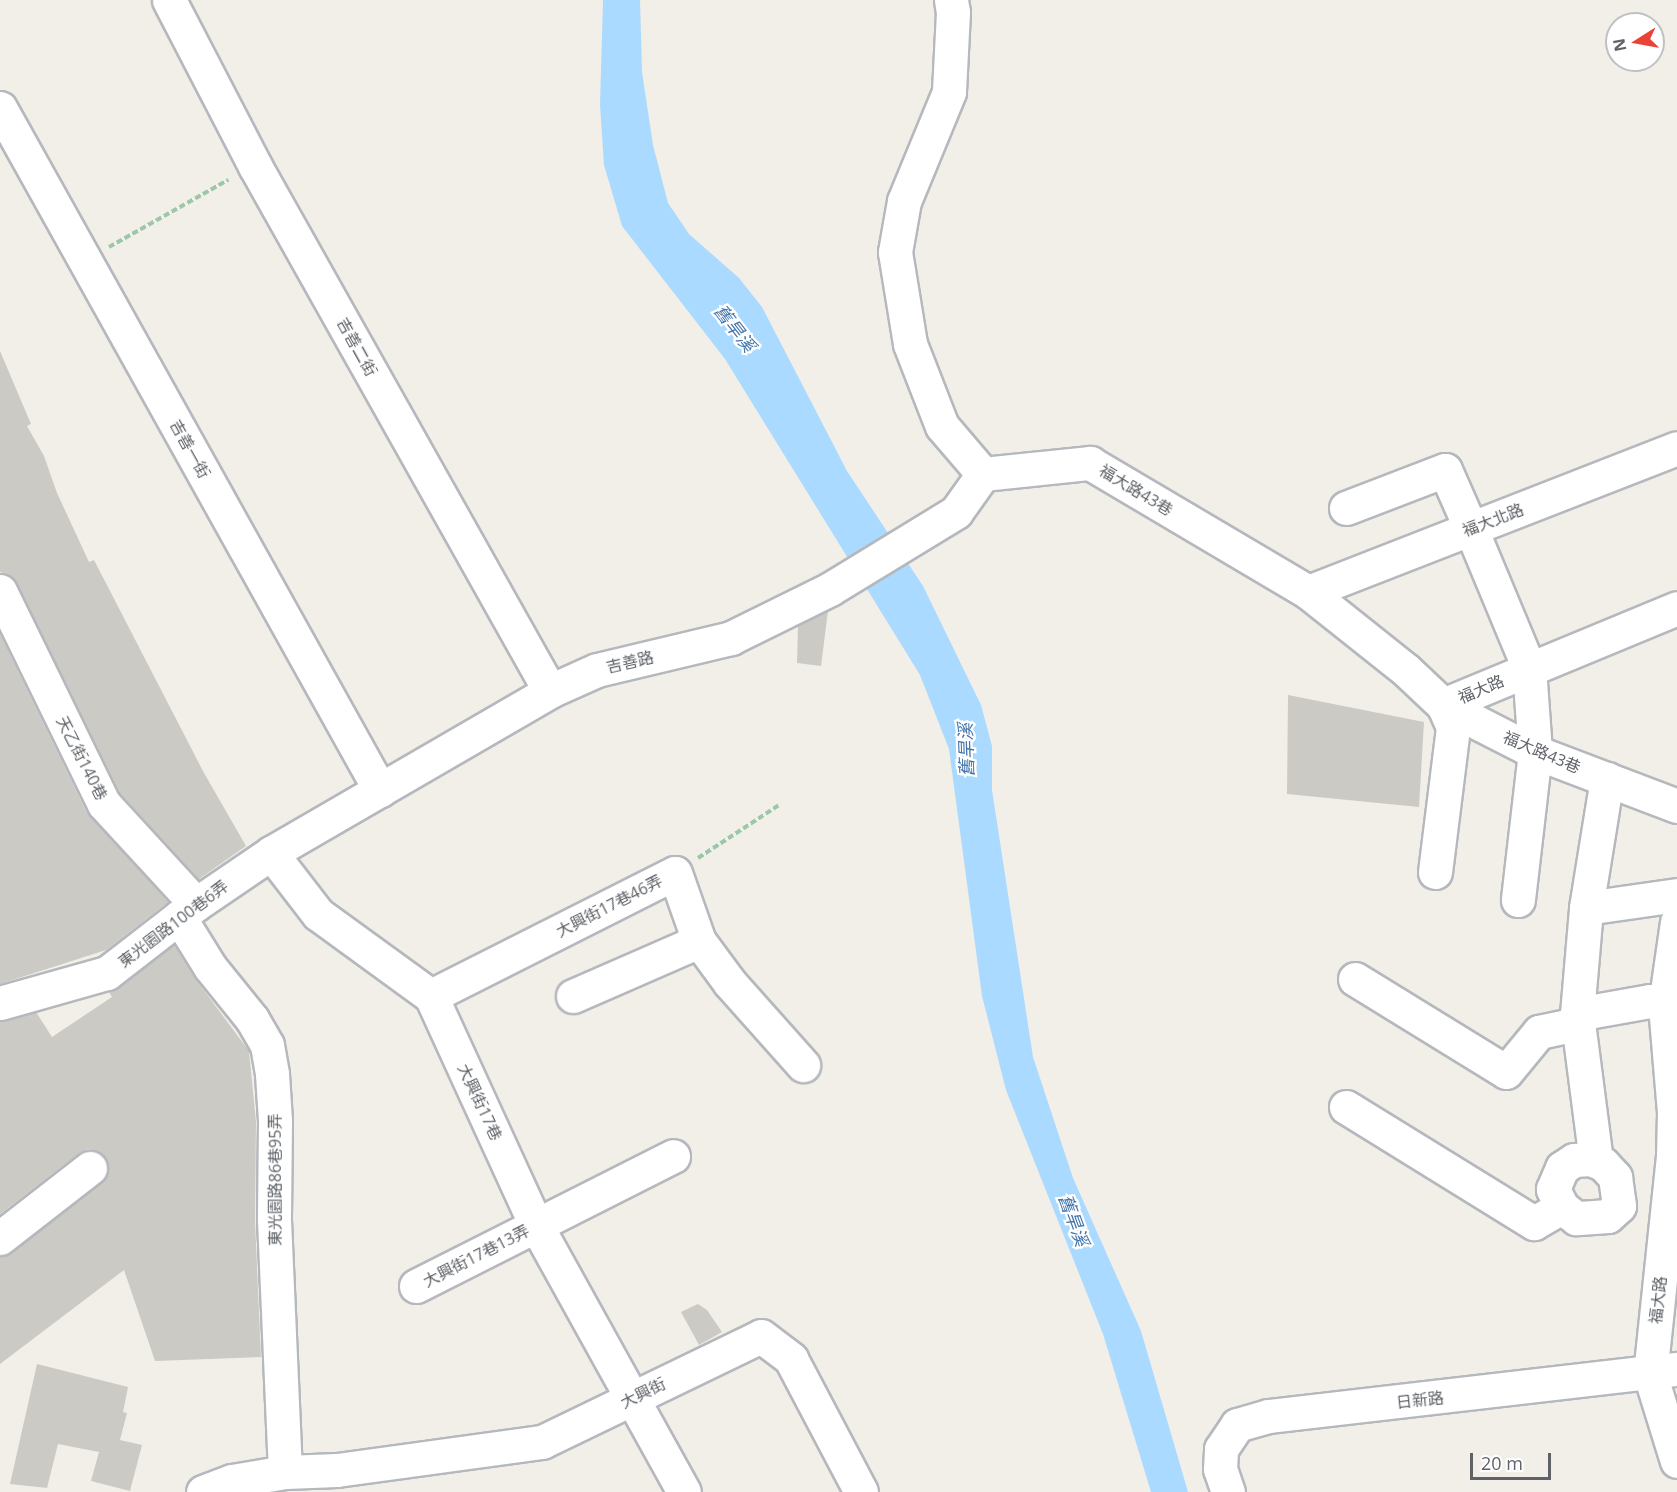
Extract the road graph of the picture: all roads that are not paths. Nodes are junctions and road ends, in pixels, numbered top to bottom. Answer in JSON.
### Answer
{"nodes":[{"id":1,"x":169,"y":0,"type":"edge"},
{"id":2,"x":951,"y":0,"type":"edge"},
{"id":3,"x":0,"y":108,"type":"edge"},
{"id":4,"x":1677,"y":448,"type":"edge"},
{"id":5,"x":982,"y":474,"type":"junction"},
{"id":6,"x":1346,"y":508,"type":"dead end"},
{"id":7,"x":1471,"y":529,"type":"junction"},
{"id":8,"x":0,"y":591,"type":"edge"},
{"id":9,"x":1308,"y":592,"type":"junction"},
{"id":10,"x":1677,"y":608,"type":"edge"},
{"id":11,"x":1529,"y":668,"type":"junction"},
{"id":12,"x":550,"y":691,"type":"junction"},
{"id":13,"x":1443,"y":705,"type":"junction"},
{"id":14,"x":1535,"y":752,"type":"junction"},
{"id":15,"x":1607,"y":779,"type":"junction"},
{"id":16,"x":380,"y":790,"type":"junction"},
{"id":17,"x":1677,"y":806,"type":"edge"},
{"id":18,"x":271,"y":853,"type":"junction"},
{"id":19,"x":1435,"y":873,"type":"dead end"},
{"id":20,"x":1677,"y":895,"type":"edge"},
{"id":21,"x":1518,"y":900,"type":"dead end"},
{"id":22,"x":1586,"y":908,"type":"junction"},
{"id":23,"x":187,"y":910,"type":"junction"},
{"id":24,"x":1677,"y":922,"type":"edge"},
{"id":25,"x":699,"y":941,"type":"junction"},
{"id":26,"x":1355,"y":979,"type":"dead end"},
{"id":27,"x":431,"y":996,"type":"junction"},
{"id":28,"x":573,"y":996,"type":"dead end"},
{"id":29,"x":0,"y":1003,"type":"edge"},
{"id":30,"x":1671,"y":1004,"type":"edge"},
{"id":31,"x":1578,"y":1019,"type":"junction"},
{"id":32,"x":803,"y":1065,"type":"dead end"},
{"id":33,"x":1347,"y":1107,"type":"dead end"},
{"id":34,"x":1675,"y":1112,"type":"edge"},
{"id":35,"x":673,"y":1156,"type":"dead end"},
{"id":36,"x":1596,"y":1161,"type":"junction"},
{"id":37,"x":90,"y":1168,"type":"dead end"},
{"id":38,"x":1674,"y":1191,"type":"edge"},
{"id":39,"x":1619,"y":1197,"type":"junction"},
{"id":40,"x":1562,"y":1207,"type":"junction"},
{"id":41,"x":536,"y":1225,"type":"junction"},
{"id":42,"x":0,"y":1238,"type":"edge"},
{"id":43,"x":416,"y":1286,"type":"dead end"},
{"id":44,"x":1664,"y":1372,"type":"edge"},
{"id":45,"x":631,"y":1400,"type":"junction"},
{"id":46,"x":1677,"y":1461,"type":"edge"},
{"id":47,"x":285,"y":1472,"type":"junction"},
{"id":48,"x":339,"y":1481,"type":"edge"},
{"id":49,"x":203,"y":1492,"type":"edge"},
{"id":50,"x":684,"y":1492,"type":"edge"},
{"id":51,"x":861,"y":1492,"type":"edge"},
{"id":52,"x":1228,"y":1492,"type":"edge"}],
"edges":[{"from":1,"to":12,"type":"street","name":"吉善二街"},
{"from":2,"to":5,"type":"street"},
{"from":3,"to":16,"type":"street","name":"吉善一街"},
{"from":4,"to":7,"type":"street","name":"福大北路"},
{"from":5,"to":9,"type":"street","name":"福大路43巷"},
{"from":5,"to":12,"type":"street","name":"吉善路"},
{"from":6,"to":7,"type":"street"},
{"from":7,"to":9,"type":"street","name":"福大北路"},
{"from":7,"to":11,"type":"street"},
{"from":8,"to":23,"type":"street","name":"天乙街140巷"},
{"from":9,"to":13,"type":"street","name":"福大路43巷"},
{"from":10,"to":11,"type":"street","name":"福大路"},
{"from":11,"to":13,"type":"street","name":"福大路"},
{"from":11,"to":14,"type":"street"},
{"from":12,"to":16,"type":"street","name":"吉善路"},
{"from":13,"to":14,"type":"street","name":"福大路43巷"},
{"from":13,"to":19,"type":"street","name":"福大路"},
{"from":14,"to":15,"type":"street","name":"福大路43巷"},
{"from":14,"to":21,"type":"street"},
{"from":15,"to":17,"type":"street","name":"福大路43巷"},
{"from":15,"to":22,"type":"street"},
{"from":16,"to":18,"type":"street","name":"吉善路"},
{"from":18,"to":23,"type":"street","name":"東光園路100巷6弄"},
{"from":18,"to":27,"type":"street","name":"大興街17巷"},
{"from":20,"to":22,"type":"street"},
{"from":22,"to":31,"type":"street"},
{"from":23,"to":29,"type":"street","name":"東光園路100巷6弄"},
{"from":23,"to":47,"type":"street","name":"東光園路86巷95弄"},
{"from":24,"to":30,"type":"street","name":"福大路"},
{"from":25,"to":27,"type":"street","name":"大興街17巷46弄"},
{"from":25,"to":28,"type":"street"},
{"from":25,"to":32,"type":"street","name":"大興街17巷46弄"},
{"from":26,"to":31,"type":"street"},
{"from":27,"to":41,"type":"street","name":"大興街17巷"},
{"from":30,"to":31,"type":"street"},
{"from":30,"to":34,"type":"street","name":"福大路"},
{"from":31,"to":36,"type":"street"},
{"from":33,"to":40,"type":"street"},
{"from":34,"to":38,"type":"street","name":"福大路"},
{"from":35,"to":41,"type":"street","name":"大興街17巷13弄"},
{"from":36,"to":39,"type":"street"},
{"from":36,"to":40,"type":"street"},
{"from":37,"to":42,"type":"street"},
{"from":38,"to":39,"type":"street"},
{"from":38,"to":44,"type":"street","name":"福大路"},
{"from":39,"to":40,"type":"street"},
{"from":41,"to":43,"type":"street","name":"大興街17巷13弄"},
{"from":41,"to":45,"type":"street","name":"大興街17巷"},
{"from":44,"to":46,"type":"street","name":"福大路"},
{"from":44,"to":52,"type":"street","name":"日新路"},
{"from":45,"to":48,"type":"street","name":"大興街"},
{"from":45,"to":50,"type":"street","name":"大興街17巷"},
{"from":45,"to":51,"type":"street","name":"大興街"},
{"from":47,"to":48,"type":"street","name":"大興街"},
{"from":47,"to":49,"type":"street","name":"大興街"}]}
